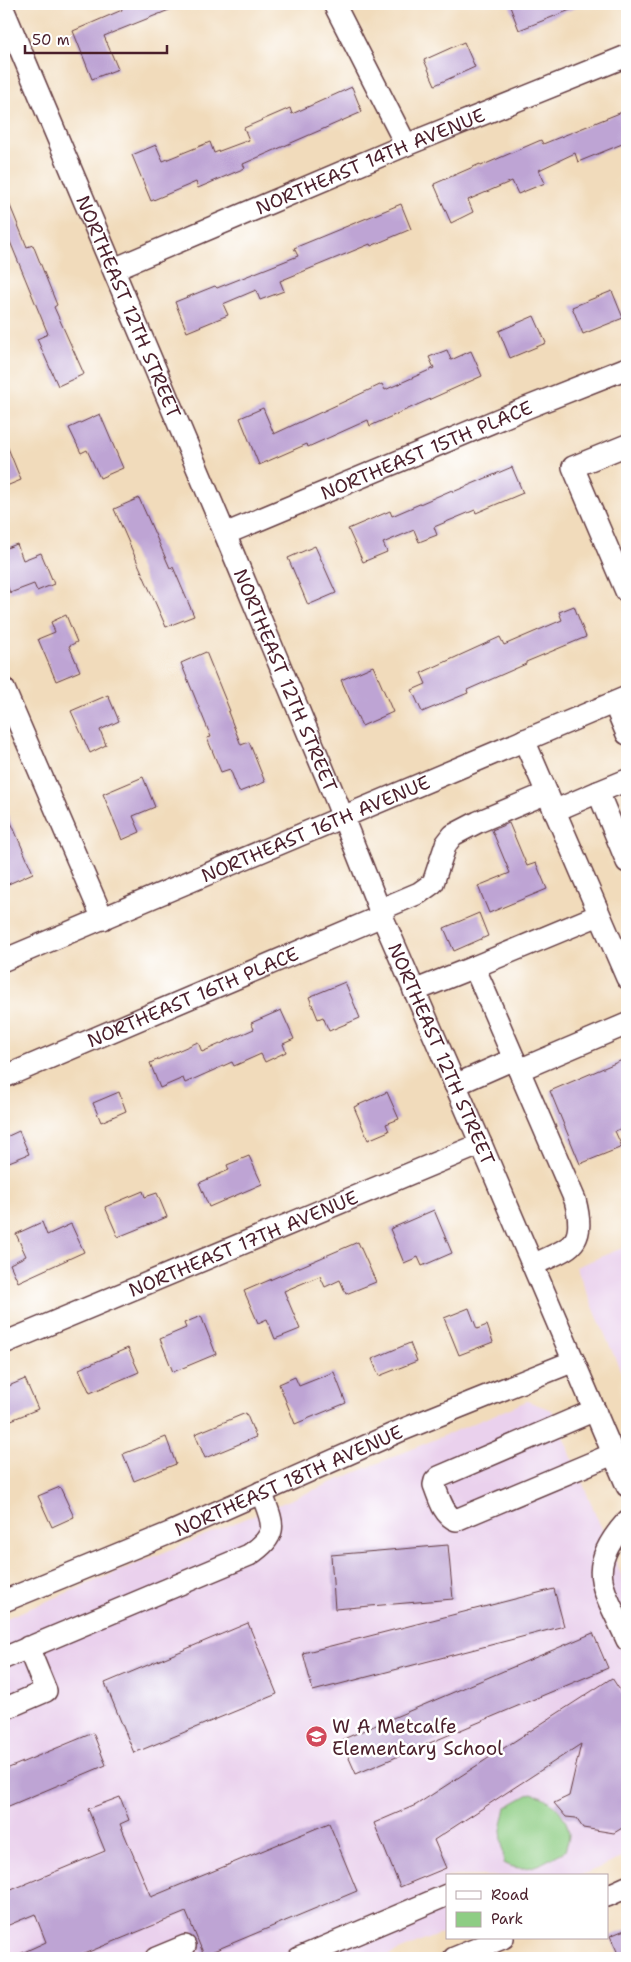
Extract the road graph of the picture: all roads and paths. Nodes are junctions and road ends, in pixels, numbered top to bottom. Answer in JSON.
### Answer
{"nodes":[{"id":1,"x":334,"y":4,"type":"edge"},
{"id":2,"x":4,"y":11,"type":"edge"},
{"id":3,"x":627,"y":56,"type":"edge"},
{"id":4,"x":406,"y":145,"type":"junction"},
{"id":5,"x":114,"y":268,"type":"junction"},
{"id":6,"x":627,"y":368,"type":"edge"},
{"id":7,"x":627,"y":445,"type":"edge"},
{"id":8,"x":225,"y":534,"type":"junction"},
{"id":9,"x":627,"y":591,"type":"edge"},
{"id":10,"x":4,"y":689,"type":"edge"},
{"id":11,"x":621,"y":700,"type":"edge"},
{"id":12,"x":627,"y":734,"type":"edge"},
{"id":13,"x":524,"y":740,"type":"junction"},
{"id":14,"x":627,"y":780,"type":"edge"},
{"id":15,"x":598,"y":792,"type":"junction"},
{"id":16,"x":550,"y":802,"type":"junction"},
{"id":17,"x":343,"y":817,"type":"junction"},
{"id":18,"x":627,"y":862,"type":"edge"},
{"id":19,"x":380,"y":913,"type":"junction"},
{"id":20,"x":599,"y":915,"type":"junction"},
{"id":21,"x":103,"y":919,"type":"junction"},
{"id":22,"x":4,"y":960,"type":"edge"},
{"id":23,"x":474,"y":967,"type":"junction"},
{"id":24,"x":627,"y":978,"type":"edge"},
{"id":25,"x":414,"y":991,"type":"junction"},
{"id":26,"x":627,"y":1024,"type":"edge"},
{"id":27,"x":516,"y":1064,"type":"junction"},
{"id":28,"x":4,"y":1077,"type":"edge"},
{"id":29,"x":455,"y":1085,"type":"junction"},
{"id":30,"x":481,"y":1144,"type":"junction"},
{"id":31,"x":533,"y":1266,"type":"junction"},
{"id":32,"x":4,"y":1343,"type":"edge"},
{"id":33,"x":574,"y":1361,"type":"junction"},
{"id":34,"x":595,"y":1410,"type":"junction"},
{"id":35,"x":614,"y":1454,"type":"junction"},
{"id":36,"x":627,"y":1486,"type":"edge"},
{"id":37,"x":261,"y":1492,"type":"junction"},
{"id":38,"x":627,"y":1521,"type":"edge"},
{"id":39,"x":4,"y":1601,"type":"edge"},
{"id":40,"x":627,"y":1640,"type":"edge"},
{"id":41,"x":28,"y":1648,"type":"junction"},
{"id":42,"x":4,"y":1658,"type":"edge"},
{"id":43,"x":4,"y":1709,"type":"edge"},
{"id":44,"x":627,"y":1888,"type":"edge"},
{"id":45,"x":446,"y":1895,"type":"edge"},
{"id":46,"x":608,"y":1896,"type":"edge"},
{"id":47,"x":498,"y":1940,"type":"edge"},
{"id":48,"x":185,"y":1946,"type":"dead end"},
{"id":49,"x":156,"y":1958,"type":"edge"},
{"id":50,"x":299,"y":1958,"type":"edge"},
{"id":51,"x":454,"y":1958,"type":"edge"}],
"edges":[{"from":1,"to":4,"type":"street"},
{"from":2,"to":5,"type":"street","name":"NORTHEAST 12TH STREET"},
{"from":3,"to":4,"type":"street","name":"NORTHEAST 14TH AVENUE"},
{"from":4,"to":5,"type":"street","name":"NORTHEAST 14TH AVENUE"},
{"from":5,"to":8,"type":"street","name":"NORTHEAST 12TH STREET"},
{"from":6,"to":8,"type":"street","name":"NORTHEAST 15TH PLACE"},
{"from":7,"to":9,"type":"street"},
{"from":8,"to":17,"type":"street","name":"NORTHEAST 12TH STREET"},
{"from":10,"to":21,"type":"street"},
{"from":11,"to":12,"type":"street"},
{"from":11,"to":13,"type":"street","name":"NORTHEAST 16TH AVENUE"},
{"from":13,"to":16,"type":"street"},
{"from":13,"to":17,"type":"street","name":"NORTHEAST 16TH AVENUE"},
{"from":14,"to":15,"type":"street","name":"NORTHEAST 16TH PLACE"},
{"from":15,"to":16,"type":"street","name":"NORTHEAST 16TH PLACE"},
{"from":15,"to":18,"type":"street"},
{"from":16,"to":19,"type":"street","name":"NORTHEAST 16TH PLACE"},
{"from":16,"to":20,"type":"street"},
{"from":17,"to":19,"type":"street","name":"NORTHEAST 12TH STREET"},
{"from":17,"to":21,"type":"street","name":"NORTHEAST 16TH AVENUE"},
{"from":19,"to":25,"type":"street","name":"NORTHEAST 12TH STREET"},
{"from":19,"to":28,"type":"street","name":"NORTHEAST 16TH PLACE"},
{"from":20,"to":23,"type":"street"},
{"from":20,"to":24,"type":"street"},
{"from":21,"to":22,"type":"street","name":"NORTHEAST 16TH AVENUE"},
{"from":23,"to":25,"type":"street"},
{"from":23,"to":27,"type":"street"},
{"from":25,"to":29,"type":"street","name":"NORTHEAST 12TH STREET"},
{"from":26,"to":27,"type":"street"},
{"from":27,"to":29,"type":"street"},
{"from":27,"to":31,"type":"street"},
{"from":29,"to":30,"type":"street","name":"NORTHEAST 12TH STREET"},
{"from":30,"to":31,"type":"street","name":"NORTHEAST 12TH STREET"},
{"from":30,"to":32,"type":"street","name":"NORTHEAST 17TH AVENUE"},
{"from":31,"to":33,"type":"street","name":"NORTHEAST 12TH STREET"},
{"from":33,"to":34,"type":"street","name":"NORTHEAST 12TH STREET"},
{"from":33,"to":37,"type":"street","name":"NORTHEAST 18TH AVENUE"},
{"from":34,"to":35,"type":"street","name":"NORTHEAST 12TH STREET"},
{"from":34,"to":35,"type":"street"},
{"from":35,"to":36,"type":"street","name":"NORTHEAST 12TH STREET"},
{"from":37,"to":39,"type":"street","name":"NORTHEAST 18TH AVENUE"},
{"from":37,"to":41,"type":"street"},
{"from":38,"to":40,"type":"street"},
{"from":41,"to":42,"type":"street"},
{"from":41,"to":43,"type":"street"},
{"from":44,"to":46,"type":"street"},
{"from":45,"to":50,"type":"street"},
{"from":47,"to":51,"type":"street"},
{"from":48,"to":49,"type":"street"}]}
